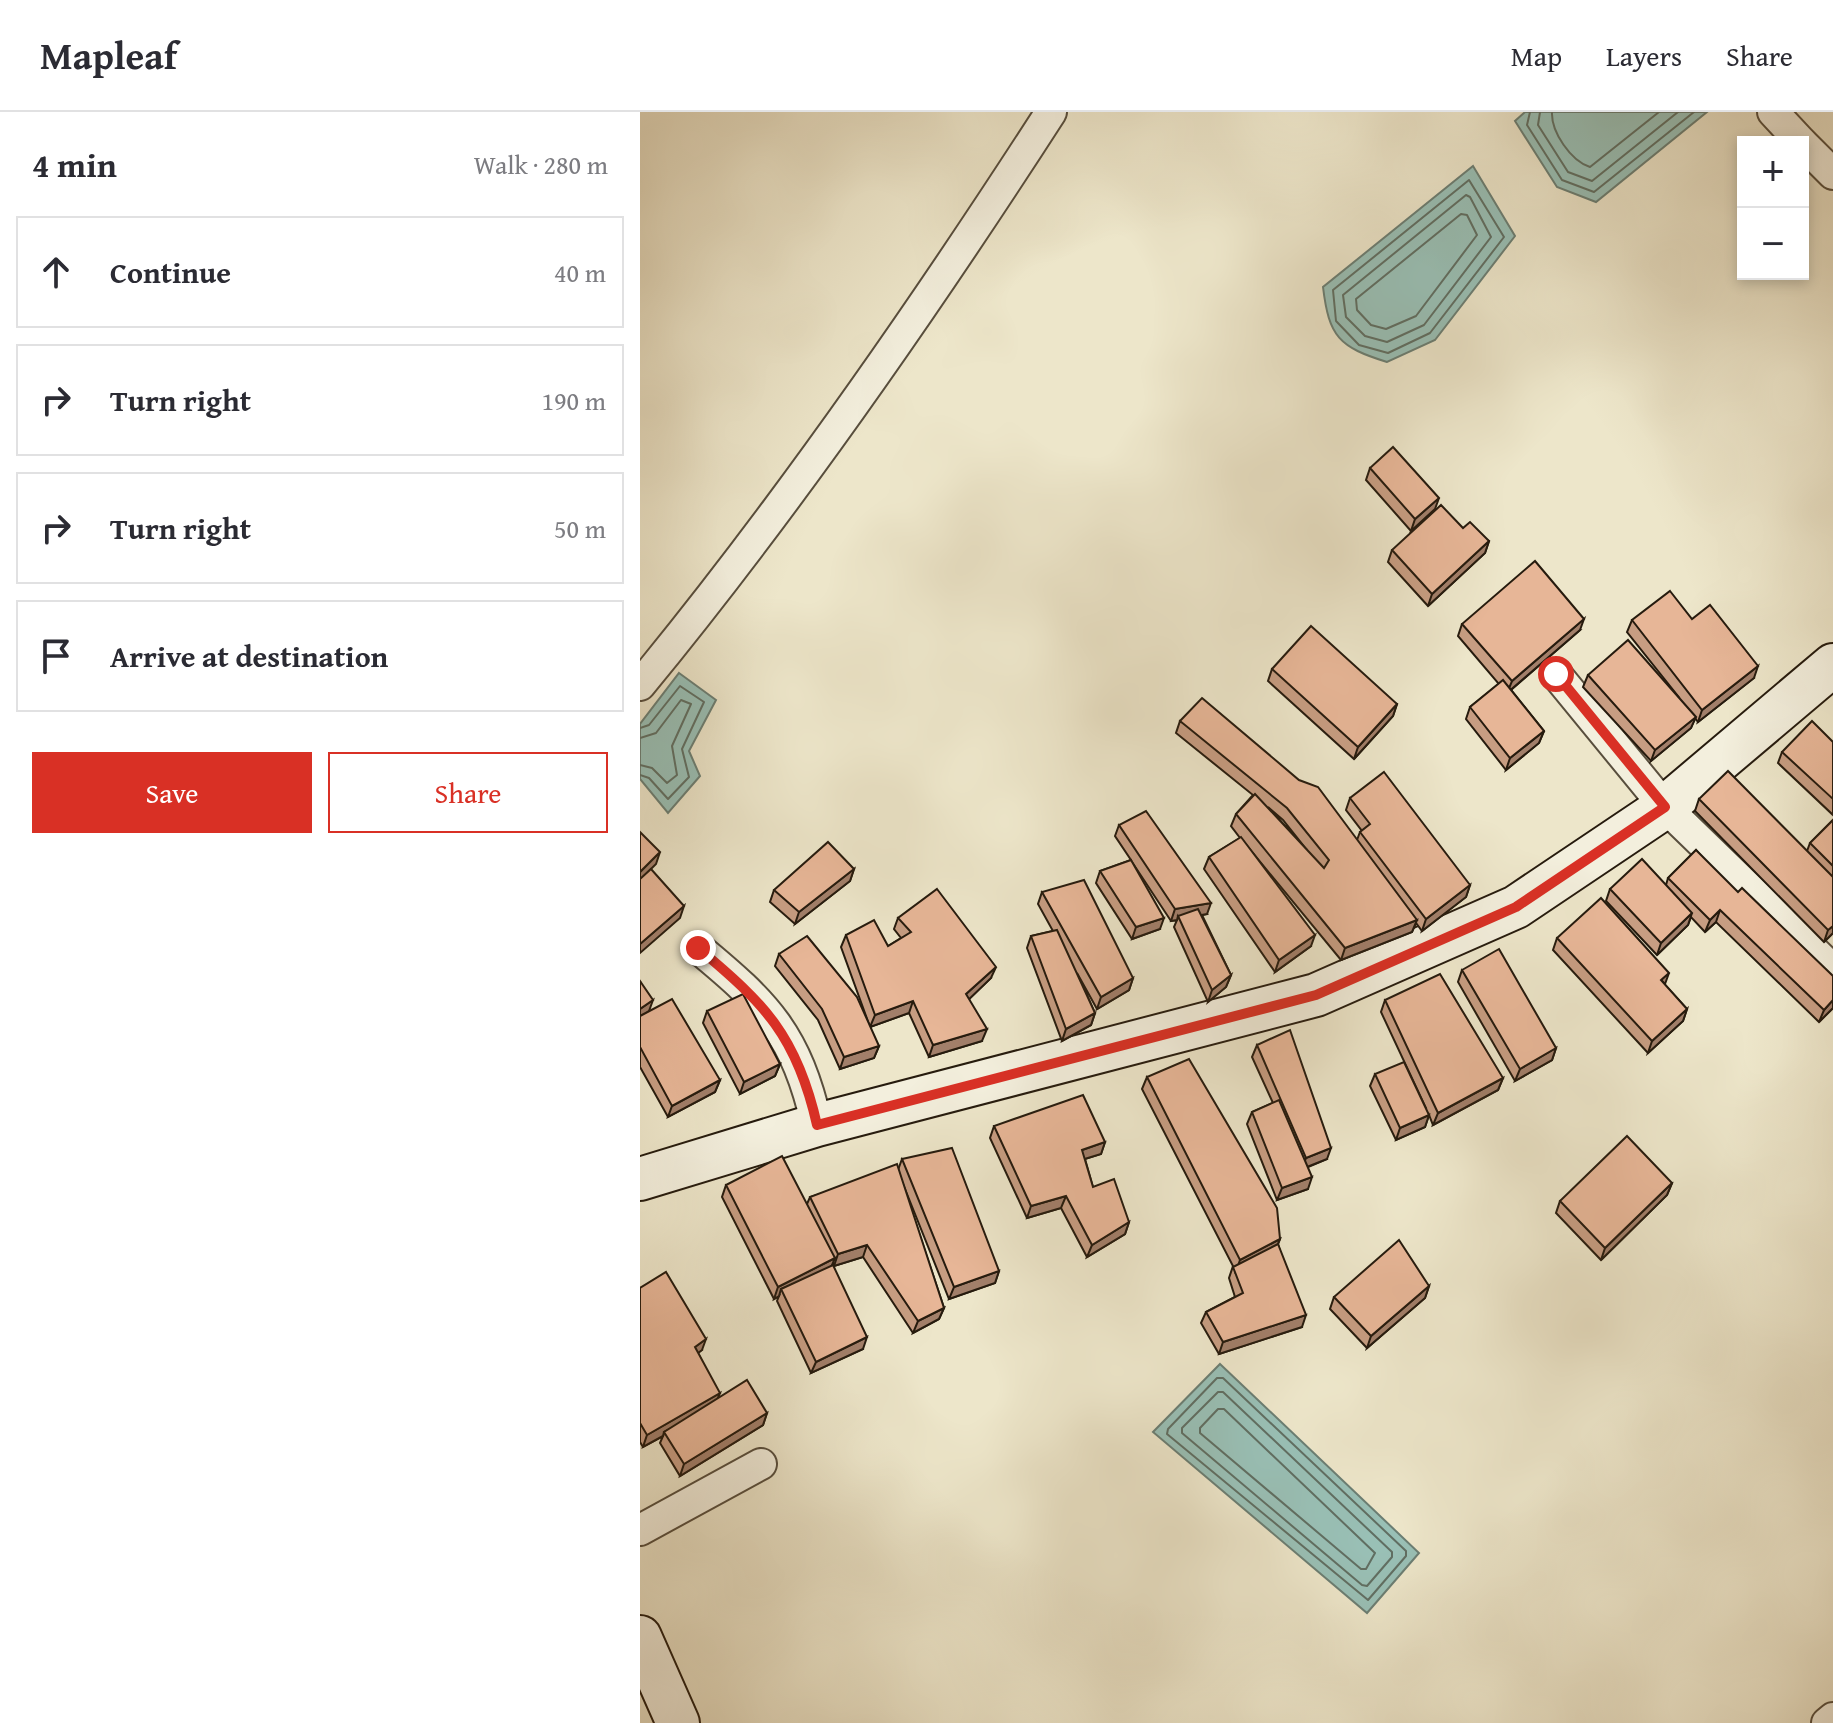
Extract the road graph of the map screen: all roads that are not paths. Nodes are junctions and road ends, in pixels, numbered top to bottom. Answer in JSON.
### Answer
{"nodes":[{"id":1,"x":1051,"y":112,"type":"edge"},
{"id":2,"x":1773,"y":112,"type":"edge"},
{"id":3,"x":1795,"y":136,"type":"edge"},
{"id":4,"x":1809,"y":150,"type":"edge"},
{"id":5,"x":1833,"y":174,"type":"edge"},
{"id":6,"x":1833,"y":665,"type":"edge"},
{"id":7,"x":1556,"y":674,"type":"dead end"},
{"id":8,"x":640,"y":685,"type":"edge"},
{"id":9,"x":1665,"y":807,"type":"junction"},
{"id":10,"x":698,"y":948,"type":"dead end"},
{"id":11,"x":1833,"y":970,"type":"edge"},
{"id":12,"x":817,"y":1125,"type":"junction"},
{"id":13,"x":640,"y":1179,"type":"edge"},
{"id":14,"x":761,"y":1464,"type":"dead end"},
{"id":15,"x":640,"y":1530,"type":"edge"},
{"id":16,"x":640,"y":1637,"type":"edge"},
{"id":17,"x":1833,"y":1718,"type":"edge"},
{"id":18,"x":678,"y":1723,"type":"edge"},
{"id":19,"x":1827,"y":1723,"type":"edge"}],
"edges":[{"from":1,"to":8,"type":"street"},
{"from":2,"to":3,"type":"street"},
{"from":4,"to":5,"type":"street"},
{"from":6,"to":9,"type":"street"},
{"from":7,"to":9,"type":"street"},
{"from":9,"to":11,"type":"street"},
{"from":9,"to":12,"type":"street"},
{"from":10,"to":12,"type":"street"},
{"from":12,"to":13,"type":"street"},
{"from":14,"to":15,"type":"street"},
{"from":16,"to":18,"type":"street"},
{"from":17,"to":19,"type":"street"}]}
